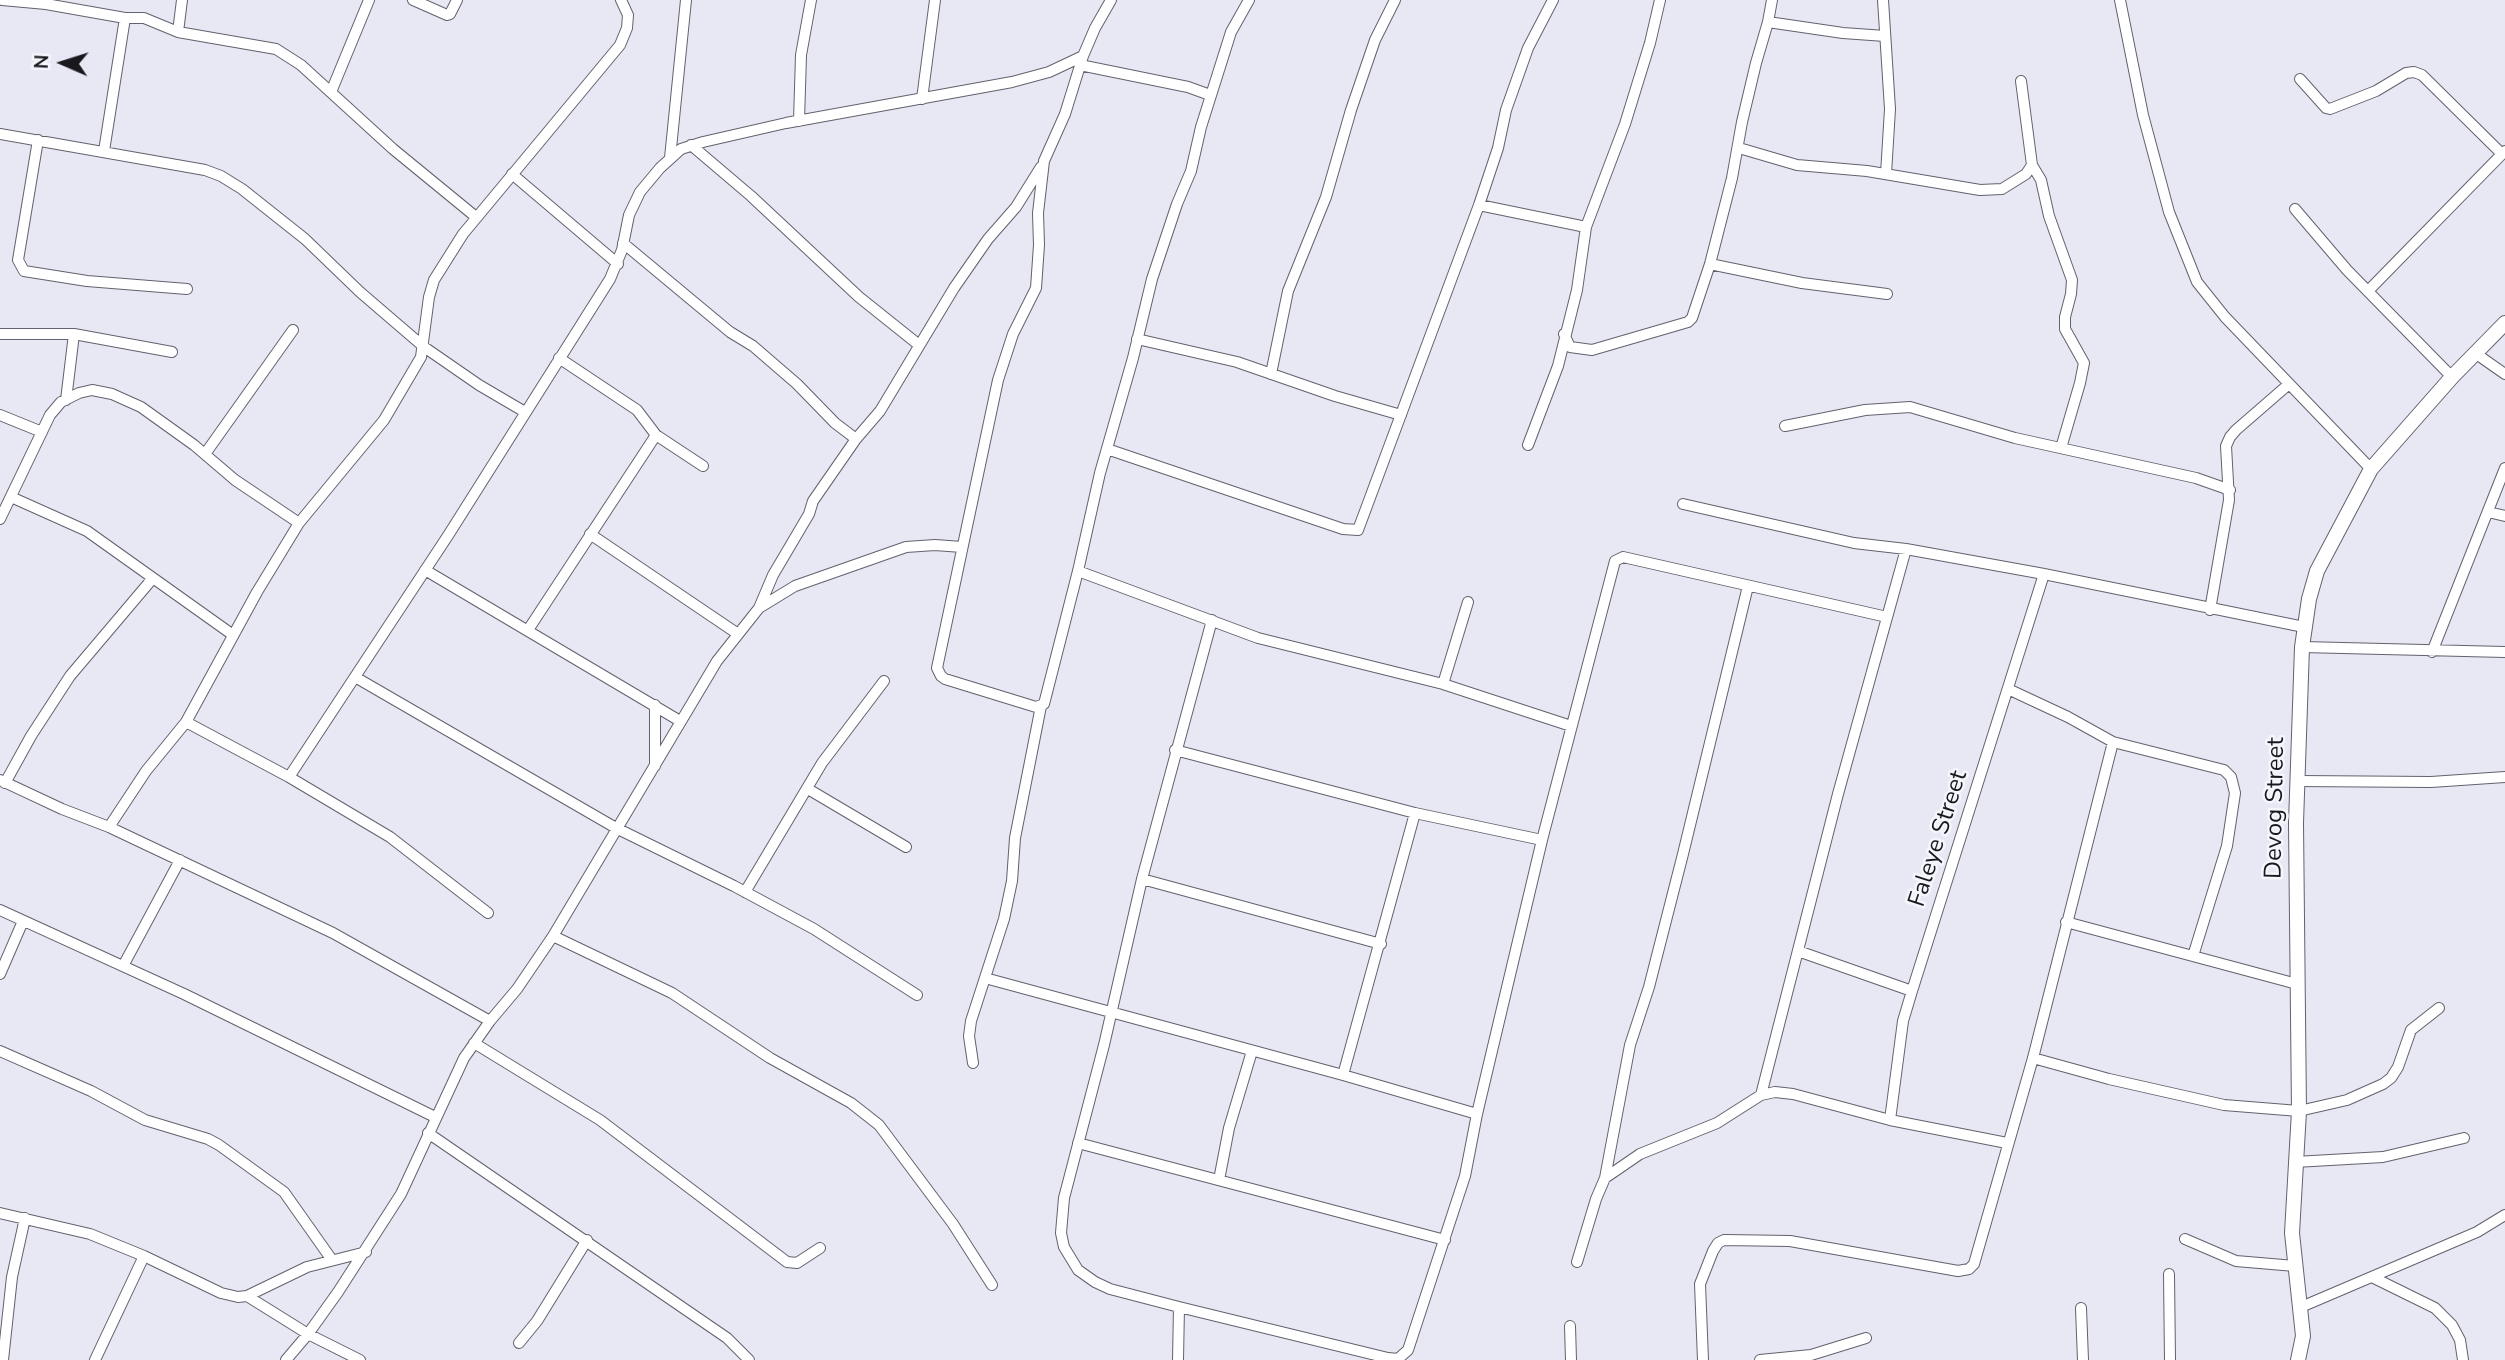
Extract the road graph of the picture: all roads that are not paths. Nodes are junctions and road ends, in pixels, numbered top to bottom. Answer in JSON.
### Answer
{"nodes":[{"id":1,"x":2,"y":0,"type":"edge"},
{"id":2,"x":182,"y":0,"type":"edge"},
{"id":3,"x":369,"y":0,"type":"edge"},
{"id":4,"x":413,"y":0,"type":"edge"},
{"id":5,"x":457,"y":0,"type":"edge"},
{"id":6,"x":621,"y":0,"type":"edge"},
{"id":7,"x":686,"y":0,"type":"edge"},
{"id":8,"x":811,"y":0,"type":"edge"},
{"id":9,"x":935,"y":0,"type":"edge"},
{"id":10,"x":1111,"y":0,"type":"edge"},
{"id":11,"x":1249,"y":0,"type":"edge"},
{"id":12,"x":1395,"y":0,"type":"edge"},
{"id":13,"x":1553,"y":0,"type":"edge"},
{"id":14,"x":1660,"y":0,"type":"edge"},
{"id":15,"x":1772,"y":0,"type":"edge"},
{"id":16,"x":1882,"y":0,"type":"edge"},
{"id":17,"x":2120,"y":0,"type":"edge"},
{"id":18,"x":46,"y":2,"type":"edge"},
{"id":19,"x":125,"y":18,"type":"junction"},
{"id":20,"x":1768,"y":22,"type":"junction"},
{"id":21,"x":178,"y":32,"type":"junction"},
{"id":22,"x":1885,"y":36,"type":"junction"},
{"id":23,"x":1081,"y":60,"type":"junction"},
{"id":24,"x":2300,"y":79,"type":"dead end"},
{"id":25,"x":2021,"y":81,"type":"dead end"},
{"id":26,"x":331,"y":92,"type":"junction"},
{"id":27,"x":1210,"y":95,"type":"junction"},
{"id":28,"x":922,"y":99,"type":"junction"},
{"id":29,"x":799,"y":121,"type":"junction"},
{"id":30,"x":0,"y":134,"type":"edge"},
{"id":31,"x":38,"y":140,"type":"junction"},
{"id":32,"x":691,"y":145,"type":"junction"},
{"id":33,"x":1739,"y":148,"type":"junction"},
{"id":34,"x":104,"y":151,"type":"junction"},
{"id":35,"x":2503,"y":153,"type":"edge"},
{"id":36,"x":670,"y":158,"type":"junction"},
{"id":37,"x":1044,"y":161,"type":"junction"},
{"id":38,"x":2032,"y":165,"type":"junction"},
{"id":39,"x":512,"y":174,"type":"junction"},
{"id":40,"x":1886,"y":174,"type":"junction"},
{"id":41,"x":1479,"y":205,"type":"junction"},
{"id":42,"x":1016,"y":207,"type":"junction"},
{"id":43,"x":2295,"y":209,"type":"dead end"},
{"id":44,"x":1038,"y":213,"type":"junction"},
{"id":45,"x":477,"y":218,"type":"junction"},
{"id":46,"x":1587,"y":227,"type":"junction"},
{"id":47,"x":623,"y":243,"type":"junction"},
{"id":48,"x":618,"y":264,"type":"junction"},
{"id":49,"x":1710,"y":264,"type":"junction"},
{"id":50,"x":187,"y":289,"type":"dead end"},
{"id":51,"x":2368,"y":291,"type":"junction"},
{"id":52,"x":1887,"y":293,"type":"dead end"},
{"id":53,"x":2505,"y":323,"type":"edge"},
{"id":54,"x":293,"y":330,"type":"dead end"},
{"id":55,"x":0,"y":334,"type":"edge"},
{"id":56,"x":74,"y":334,"type":"junction"},
{"id":57,"x":1564,"y":334,"type":"junction"},
{"id":58,"x":1137,"y":339,"type":"junction"},
{"id":59,"x":919,"y":345,"type":"junction"},
{"id":60,"x":424,"y":347,"type":"junction"},
{"id":61,"x":172,"y":352,"type":"dead end"},
{"id":62,"x":2475,"y":353,"type":"junction"},
{"id":63,"x":559,"y":358,"type":"junction"},
{"id":64,"x":1271,"y":374,"type":"junction"},
{"id":65,"x":2505,"y":374,"type":"edge"},
{"id":66,"x":2452,"y":377,"type":"junction"},
{"id":67,"x":2289,"y":384,"type":"junction"},
{"id":68,"x":66,"y":400,"type":"junction"},
{"id":69,"x":525,"y":412,"type":"junction"},
{"id":70,"x":0,"y":415,"type":"edge"},
{"id":71,"x":1401,"y":415,"type":"junction"},
{"id":72,"x":1785,"y":426,"type":"dead end"},
{"id":73,"x":42,"y":432,"type":"junction"},
{"id":74,"x":656,"y":435,"type":"junction"},
{"id":75,"x":856,"y":439,"type":"junction"},
{"id":76,"x":1528,"y":445,"type":"dead end"},
{"id":77,"x":2061,"y":448,"type":"junction"},
{"id":78,"x":1107,"y":449,"type":"junction"},
{"id":79,"x":205,"y":454,"type":"junction"},
{"id":80,"x":703,"y":466,"type":"dead end"},
{"id":81,"x":2505,"y":468,"type":"edge"},
{"id":82,"x":2371,"y":469,"type":"junction"},
{"id":83,"x":2230,"y":490,"type":"junction"},
{"id":84,"x":11,"y":497,"type":"junction"},
{"id":85,"x":1683,"y":504,"type":"dead end"},
{"id":86,"x":2488,"y":512,"type":"junction"},
{"id":87,"x":2505,"y":516,"type":"edge"},
{"id":88,"x":0,"y":519,"type":"edge"},
{"id":89,"x":299,"y":523,"type":"junction"},
{"id":90,"x":590,"y":534,"type":"junction"},
{"id":91,"x":962,"y":547,"type":"junction"},
{"id":92,"x":1906,"y":549,"type":"junction"},
{"id":93,"x":425,"y":570,"type":"junction"},
{"id":94,"x":1079,"y":571,"type":"junction"},
{"id":95,"x":2044,"y":574,"type":"junction"},
{"id":96,"x":153,"y":578,"type":"junction"},
{"id":97,"x":1748,"y":586,"type":"junction"},
{"id":98,"x":1468,"y":602,"type":"dead end"},
{"id":99,"x":760,"y":608,"type":"junction"},
{"id":100,"x":2210,"y":610,"type":"junction"},
{"id":101,"x":1887,"y":617,"type":"junction"},
{"id":102,"x":1212,"y":620,"type":"junction"},
{"id":103,"x":2304,"y":627,"type":"junction"},
{"id":104,"x":528,"y":630,"type":"junction"},
{"id":105,"x":738,"y":634,"type":"junction"},
{"id":106,"x":233,"y":635,"type":"junction"},
{"id":107,"x":2302,"y":648,"type":"junction"},
{"id":108,"x":2432,"y":652,"type":"junction"},
{"id":109,"x":2505,"y":652,"type":"edge"},
{"id":110,"x":355,"y":677,"type":"junction"},
{"id":111,"x":884,"y":681,"type":"dead end"},
{"id":112,"x":1443,"y":684,"type":"junction"},
{"id":113,"x":2008,"y":689,"type":"junction"},
{"id":114,"x":655,"y":705,"type":"junction"},
{"id":115,"x":1041,"y":706,"type":"junction"},
{"id":116,"x":680,"y":720,"type":"junction"},
{"id":117,"x":186,"y":722,"type":"junction"},
{"id":118,"x":1571,"y":726,"type":"junction"},
{"id":119,"x":2113,"y":742,"type":"junction"},
{"id":120,"x":1175,"y":750,"type":"junction"},
{"id":121,"x":655,"y":766,"type":"junction"},
{"id":122,"x":289,"y":777,"type":"junction"},
{"id":123,"x":2505,"y":777,"type":"edge"},
{"id":124,"x":3,"y":781,"type":"edge"},
{"id":125,"x":2298,"y":781,"type":"junction"},
{"id":126,"x":808,"y":789,"type":"junction"},
{"id":127,"x":1415,"y":813,"type":"junction"},
{"id":128,"x":110,"y":827,"type":"junction"},
{"id":129,"x":616,"y":828,"type":"junction"},
{"id":130,"x":1542,"y":840,"type":"junction"},
{"id":131,"x":906,"y":847,"type":"dead end"},
{"id":132,"x":180,"y":860,"type":"junction"},
{"id":133,"x":1142,"y":879,"type":"junction"},
{"id":134,"x":745,"y":892,"type":"junction"},
{"id":135,"x":0,"y":910,"type":"edge"},
{"id":136,"x":488,"y":913,"type":"dead end"},
{"id":137,"x":23,"y":921,"type":"junction"},
{"id":138,"x":2066,"y":922,"type":"junction"},
{"id":139,"x":553,"y":936,"type":"junction"},
{"id":140,"x":1381,"y":944,"type":"junction"},
{"id":141,"x":1798,"y":951,"type":"junction"},
{"id":142,"x":2193,"y":956,"type":"junction"},
{"id":143,"x":123,"y":966,"type":"junction"},
{"id":144,"x":0,"y":974,"type":"edge"},
{"id":145,"x":985,"y":978,"type":"junction"},
{"id":146,"x":2297,"y":984,"type":"junction"},
{"id":147,"x":1912,"y":991,"type":"junction"},
{"id":148,"x":917,"y":995,"type":"dead end"},
{"id":149,"x":2439,"y":1008,"type":"dead end"},
{"id":150,"x":1110,"y":1012,"type":"junction"},
{"id":151,"x":489,"y":1021,"type":"junction"},
{"id":152,"x":474,"y":1042,"type":"junction"},
{"id":153,"x":0,"y":1051,"type":"edge"},
{"id":154,"x":1252,"y":1051,"type":"junction"},
{"id":155,"x":2033,"y":1058,"type":"junction"},
{"id":156,"x":973,"y":1063,"type":"dead end"},
{"id":157,"x":1343,"y":1075,"type":"junction"},
{"id":158,"x":1761,"y":1095,"type":"junction"},
{"id":159,"x":2300,"y":1111,"type":"junction"},
{"id":160,"x":1477,"y":1114,"type":"junction"},
{"id":161,"x":435,"y":1117,"type":"junction"},
{"id":162,"x":1890,"y":1120,"type":"junction"},
{"id":163,"x":428,"y":1133,"type":"junction"},
{"id":164,"x":2464,"y":1138,"type":"dead end"},
{"id":165,"x":1078,"y":1143,"type":"junction"},
{"id":166,"x":2007,"y":1143,"type":"junction"},
{"id":167,"x":2295,"y":1162,"type":"junction"},
{"id":168,"x":1605,"y":1178,"type":"junction"},
{"id":169,"x":1219,"y":1181,"type":"junction"},
{"id":170,"x":0,"y":1213,"type":"edge"},
{"id":171,"x":2505,"y":1215,"type":"edge"},
{"id":172,"x":25,"y":1218,"type":"junction"},
{"id":173,"x":2185,"y":1239,"type":"dead end"},
{"id":174,"x":587,"y":1240,"type":"junction"},
{"id":175,"x":1445,"y":1240,"type":"junction"},
{"id":176,"x":820,"y":1248,"type":"dead end"},
{"id":177,"x":366,"y":1252,"type":"junction"},
{"id":178,"x":144,"y":1256,"type":"junction"},
{"id":179,"x":332,"y":1260,"type":"junction"},
{"id":180,"x":1577,"y":1262,"type":"dead end"},
{"id":181,"x":2295,"y":1266,"type":"junction"},
{"id":182,"x":2169,"y":1274,"type":"dead end"},
{"id":183,"x":2372,"y":1276,"type":"junction"},
{"id":184,"x":992,"y":1285,"type":"dead end"},
{"id":185,"x":247,"y":1296,"type":"junction"},
{"id":186,"x":1179,"y":1307,"type":"junction"},
{"id":187,"x":2301,"y":1307,"type":"junction"},
{"id":188,"x":2081,"y":1308,"type":"dead end"},
{"id":189,"x":1570,"y":1326,"type":"dead end"},
{"id":190,"x":308,"y":1334,"type":"junction"},
{"id":191,"x":1866,"y":1338,"type":"dead end"},
{"id":192,"x":519,"y":1343,"type":"dead end"},
{"id":193,"x":3,"y":1360,"type":"edge"},
{"id":194,"x":95,"y":1360,"type":"edge"},
{"id":195,"x":286,"y":1360,"type":"edge"},
{"id":196,"x":360,"y":1360,"type":"edge"},
{"id":197,"x":749,"y":1360,"type":"edge"},
{"id":198,"x":1178,"y":1360,"type":"edge"},
{"id":199,"x":1571,"y":1360,"type":"edge"},
{"id":200,"x":1703,"y":1360,"type":"edge"},
{"id":201,"x":1760,"y":1360,"type":"edge"},
{"id":202,"x":2083,"y":1360,"type":"edge"},
{"id":203,"x":2170,"y":1360,"type":"edge"},
{"id":204,"x":2298,"y":1360,"type":"edge"},
{"id":205,"x":2463,"y":1360,"type":"edge"}],
"edges":[{"from":1,"to":18,"type":"street"},
{"from":2,"to":21,"type":"street"},
{"from":3,"to":26,"type":"street"},
{"from":4,"to":5,"type":"street"},
{"from":6,"to":39,"type":"street"},
{"from":7,"to":36,"type":"street"},
{"from":8,"to":29,"type":"street"},
{"from":9,"to":28,"type":"street"},
{"from":10,"to":23,"type":"street"},
{"from":11,"to":27,"type":"street"},
{"from":12,"to":64,"type":"street"},
{"from":13,"to":41,"type":"street"},
{"from":14,"to":46,"type":"street"},
{"from":15,"to":20,"type":"street"},
{"from":16,"to":22,"type":"street"},
{"from":17,"to":67,"type":"street"},
{"from":18,"to":19,"type":"street"},
{"from":19,"to":21,"type":"street"},
{"from":19,"to":34,"type":"street"},
{"from":20,"to":22,"type":"street"},
{"from":20,"to":33,"type":"street"},
{"from":21,"to":26,"type":"street"},
{"from":22,"to":40,"type":"street"},
{"from":23,"to":27,"type":"street"},
{"from":23,"to":28,"type":"street"},
{"from":23,"to":37,"type":"street"},
{"from":24,"to":35,"type":"street"},
{"from":25,"to":38,"type":"street"},
{"from":26,"to":45,"type":"street"},
{"from":27,"to":58,"type":"street"},
{"from":28,"to":29,"type":"street"},
{"from":29,"to":32,"type":"street"},
{"from":30,"to":31,"type":"street"},
{"from":31,"to":34,"type":"street"},
{"from":31,"to":50,"type":"street"},
{"from":32,"to":36,"type":"street"},
{"from":32,"to":59,"type":"street"},
{"from":33,"to":40,"type":"street"},
{"from":33,"to":49,"type":"street"},
{"from":34,"to":60,"type":"street"},
{"from":35,"to":51,"type":"street"},
{"from":36,"to":47,"type":"street"},
{"from":37,"to":42,"type":"street"},
{"from":37,"to":44,"type":"street"},
{"from":38,"to":40,"type":"street"},
{"from":38,"to":77,"type":"street"},
{"from":39,"to":45,"type":"street"},
{"from":39,"to":48,"type":"street"},
{"from":41,"to":46,"type":"street"},
{"from":41,"to":71,"type":"street"},
{"from":42,"to":44,"type":"street"},
{"from":42,"to":59,"type":"street"},
{"from":43,"to":51,"type":"street"},
{"from":44,"to":91,"type":"street"},
{"from":45,"to":60,"type":"street"},
{"from":46,"to":57,"type":"street"},
{"from":47,"to":48,"type":"street"},
{"from":47,"to":75,"type":"street"},
{"from":48,"to":63,"type":"street"},
{"from":49,"to":52,"type":"street"},
{"from":49,"to":57,"type":"street"},
{"from":51,"to":66,"type":"street"},
{"from":53,"to":62,"type":"street","name":"Devog Street"},
{"from":54,"to":79,"type":"street"},
{"from":55,"to":56,"type":"street"},
{"from":56,"to":61,"type":"street"},
{"from":56,"to":68,"type":"street"},
{"from":57,"to":76,"type":"street"},
{"from":58,"to":64,"type":"street"},
{"from":58,"to":78,"type":"street"},
{"from":59,"to":75,"type":"street"},
{"from":60,"to":69,"type":"street"},
{"from":60,"to":89,"type":"street"},
{"from":62,"to":65,"type":"street"},
{"from":62,"to":66,"type":"street","name":"Devog Street"},
{"from":63,"to":69,"type":"street"},
{"from":63,"to":74,"type":"street"},
{"from":64,"to":71,"type":"street"},
{"from":66,"to":82,"type":"street","name":"Devog Street"},
{"from":67,"to":82,"type":"street"},
{"from":67,"to":83,"type":"street"},
{"from":68,"to":73,"type":"street"},
{"from":68,"to":79,"type":"street"},
{"from":69,"to":93,"type":"street"},
{"from":70,"to":73,"type":"street"},
{"from":71,"to":78,"type":"street"},
{"from":72,"to":77,"type":"street"},
{"from":73,"to":84,"type":"street"},
{"from":74,"to":80,"type":"street"},
{"from":74,"to":90,"type":"street"},
{"from":75,"to":99,"type":"street"},
{"from":77,"to":83,"type":"street"},
{"from":78,"to":94,"type":"street"},
{"from":79,"to":89,"type":"street"},
{"from":81,"to":86,"type":"street"},
{"from":82,"to":103,"type":"street","name":"Devog Street"},
{"from":83,"to":100,"type":"street"},
{"from":84,"to":88,"type":"street"},
{"from":84,"to":96,"type":"street"},
{"from":85,"to":92,"type":"street"},
{"from":86,"to":87,"type":"street"},
{"from":86,"to":108,"type":"street"},
{"from":89,"to":106,"type":"street"},
{"from":90,"to":104,"type":"street"},
{"from":90,"to":105,"type":"street"},
{"from":91,"to":99,"type":"street"},
{"from":91,"to":115,"type":"street"},
{"from":92,"to":95,"type":"street"},
{"from":92,"to":101,"type":"street"},
{"from":93,"to":104,"type":"street"},
{"from":93,"to":110,"type":"street"},
{"from":94,"to":102,"type":"street"},
{"from":94,"to":115,"type":"street"},
{"from":95,"to":100,"type":"street"},
{"from":95,"to":113,"type":"street","name":"Faleye Street"},
{"from":96,"to":106,"type":"street"},
{"from":96,"to":124,"type":"street"},
{"from":97,"to":101,"type":"street"},
{"from":97,"to":118,"type":"street"},
{"from":97,"to":168,"type":"street"},
{"from":98,"to":112,"type":"street"},
{"from":99,"to":105,"type":"street"},
{"from":100,"to":103,"type":"street"},
{"from":101,"to":141,"type":"street"},
{"from":102,"to":112,"type":"street"},
{"from":102,"to":120,"type":"street"},
{"from":103,"to":107,"type":"street","name":"Devog Street"},
{"from":104,"to":114,"type":"street"},
{"from":105,"to":116,"type":"street"},
{"from":106,"to":117,"type":"street"},
{"from":107,"to":108,"type":"street"},
{"from":107,"to":125,"type":"street","name":"Devog Street"},
{"from":108,"to":109,"type":"street"},
{"from":110,"to":122,"type":"street"},
{"from":110,"to":129,"type":"street"},
{"from":111,"to":126,"type":"street"},
{"from":112,"to":118,"type":"street"},
{"from":113,"to":119,"type":"street"},
{"from":113,"to":147,"type":"street","name":"Faleye Street"},
{"from":114,"to":116,"type":"street"},
{"from":114,"to":121,"type":"street"},
{"from":115,"to":145,"type":"street"},
{"from":116,"to":121,"type":"street"},
{"from":117,"to":122,"type":"street"},
{"from":117,"to":128,"type":"street"},
{"from":118,"to":130,"type":"street"},
{"from":119,"to":138,"type":"street"},
{"from":119,"to":142,"type":"street"},
{"from":120,"to":127,"type":"street"},
{"from":120,"to":133,"type":"street"},
{"from":121,"to":129,"type":"street"},
{"from":122,"to":136,"type":"street"},
{"from":123,"to":125,"type":"street"},
{"from":124,"to":128,"type":"street"},
{"from":125,"to":146,"type":"street","name":"Devog Street"},
{"from":126,"to":131,"type":"street"},
{"from":126,"to":134,"type":"street"},
{"from":127,"to":130,"type":"street"},
{"from":127,"to":140,"type":"street"},
{"from":128,"to":132,"type":"street"},
{"from":129,"to":134,"type":"street"},
{"from":129,"to":139,"type":"street"},
{"from":130,"to":160,"type":"street"},
{"from":132,"to":143,"type":"street"},
{"from":132,"to":151,"type":"street"},
{"from":133,"to":140,"type":"street"},
{"from":133,"to":150,"type":"street"},
{"from":134,"to":148,"type":"street"},
{"from":135,"to":137,"type":"street"},
{"from":137,"to":143,"type":"street"},
{"from":137,"to":144,"type":"street"},
{"from":138,"to":142,"type":"street"},
{"from":138,"to":155,"type":"street"},
{"from":139,"to":151,"type":"street"},
{"from":139,"to":184,"type":"street"},
{"from":140,"to":157,"type":"street"},
{"from":141,"to":147,"type":"street"},
{"from":141,"to":158,"type":"street"},
{"from":142,"to":146,"type":"street"},
{"from":143,"to":161,"type":"street"},
{"from":145,"to":150,"type":"street"},
{"from":145,"to":156,"type":"street"},
{"from":146,"to":159,"type":"street","name":"Devog Street"},
{"from":147,"to":162,"type":"street","name":"Faleye Street"},
{"from":149,"to":159,"type":"street"},
{"from":150,"to":154,"type":"street"},
{"from":150,"to":165,"type":"street"},
{"from":151,"to":152,"type":"street"},
{"from":152,"to":161,"type":"street"},
{"from":152,"to":176,"type":"street"},
{"from":153,"to":179,"type":"street"},
{"from":154,"to":157,"type":"street"},
{"from":154,"to":169,"type":"street"},
{"from":155,"to":159,"type":"street"},
{"from":155,"to":166,"type":"street"},
{"from":157,"to":160,"type":"street"},
{"from":158,"to":162,"type":"street"},
{"from":158,"to":168,"type":"street"},
{"from":159,"to":167,"type":"street","name":"Devog Street"},
{"from":160,"to":175,"type":"street"},
{"from":161,"to":163,"type":"street"},
{"from":162,"to":166,"type":"street"},
{"from":163,"to":174,"type":"street"},
{"from":163,"to":177,"type":"street"},
{"from":164,"to":167,"type":"street"},
{"from":165,"to":169,"type":"street"},
{"from":165,"to":186,"type":"street"},
{"from":166,"to":200,"type":"street"},
{"from":167,"to":181,"type":"street","name":"Devog Street"},
{"from":168,"to":180,"type":"street"},
{"from":169,"to":175,"type":"street"},
{"from":170,"to":172,"type":"street"},
{"from":171,"to":183,"type":"street"},
{"from":172,"to":178,"type":"street"},
{"from":172,"to":193,"type":"street"},
{"from":173,"to":181,"type":"street"},
{"from":174,"to":192,"type":"street"},
{"from":174,"to":197,"type":"street"},
{"from":175,"to":186,"type":"street"},
{"from":177,"to":179,"type":"street"},
{"from":177,"to":190,"type":"street"},
{"from":178,"to":185,"type":"street"},
{"from":178,"to":194,"type":"street"},
{"from":179,"to":185,"type":"street"},
{"from":181,"to":187,"type":"street","name":"Devog Street"},
{"from":182,"to":203,"type":"street"},
{"from":183,"to":187,"type":"street"},
{"from":183,"to":205,"type":"street"},
{"from":185,"to":190,"type":"street"},
{"from":186,"to":198,"type":"street"},
{"from":187,"to":204,"type":"street","name":"Devog Street"},
{"from":188,"to":202,"type":"street"},
{"from":189,"to":199,"type":"street"},
{"from":190,"to":195,"type":"street"},
{"from":190,"to":196,"type":"street"},
{"from":191,"to":201,"type":"street"}]}
